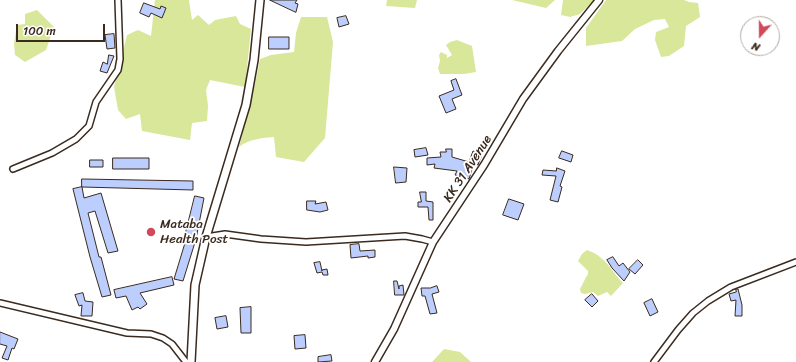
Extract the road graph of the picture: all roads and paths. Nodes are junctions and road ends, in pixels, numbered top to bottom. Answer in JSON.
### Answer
{"nodes":[{"id":1,"x":118,"y":0,"type":"edge"},
{"id":2,"x":260,"y":0,"type":"edge"},
{"id":3,"x":600,"y":0,"type":"edge"},
{"id":4,"x":13,"y":169,"type":"dead end"},
{"id":5,"x":206,"y":237,"type":"junction"},
{"id":6,"x":433,"y":242,"type":"junction"},
{"id":7,"x":796,"y":262,"type":"edge"},
{"id":8,"x":0,"y":303,"type":"edge"},
{"id":9,"x":186,"y":362,"type":"edge"},
{"id":10,"x":191,"y":362,"type":"edge"},
{"id":11,"x":375,"y":362,"type":"edge"},
{"id":12,"x":654,"y":362,"type":"edge"}],
"edges":[{"from":1,"to":4,"type":"street"},
{"from":2,"to":5,"type":"main road"},
{"from":3,"to":6,"type":"street","name":"KK 31 Avenue"},
{"from":5,"to":6,"type":"street"},
{"from":5,"to":10,"type":"main road"},
{"from":6,"to":11,"type":"street","name":"KK 31 Avenue"},
{"from":7,"to":12,"type":"street"},
{"from":8,"to":9,"type":"street"}]}
